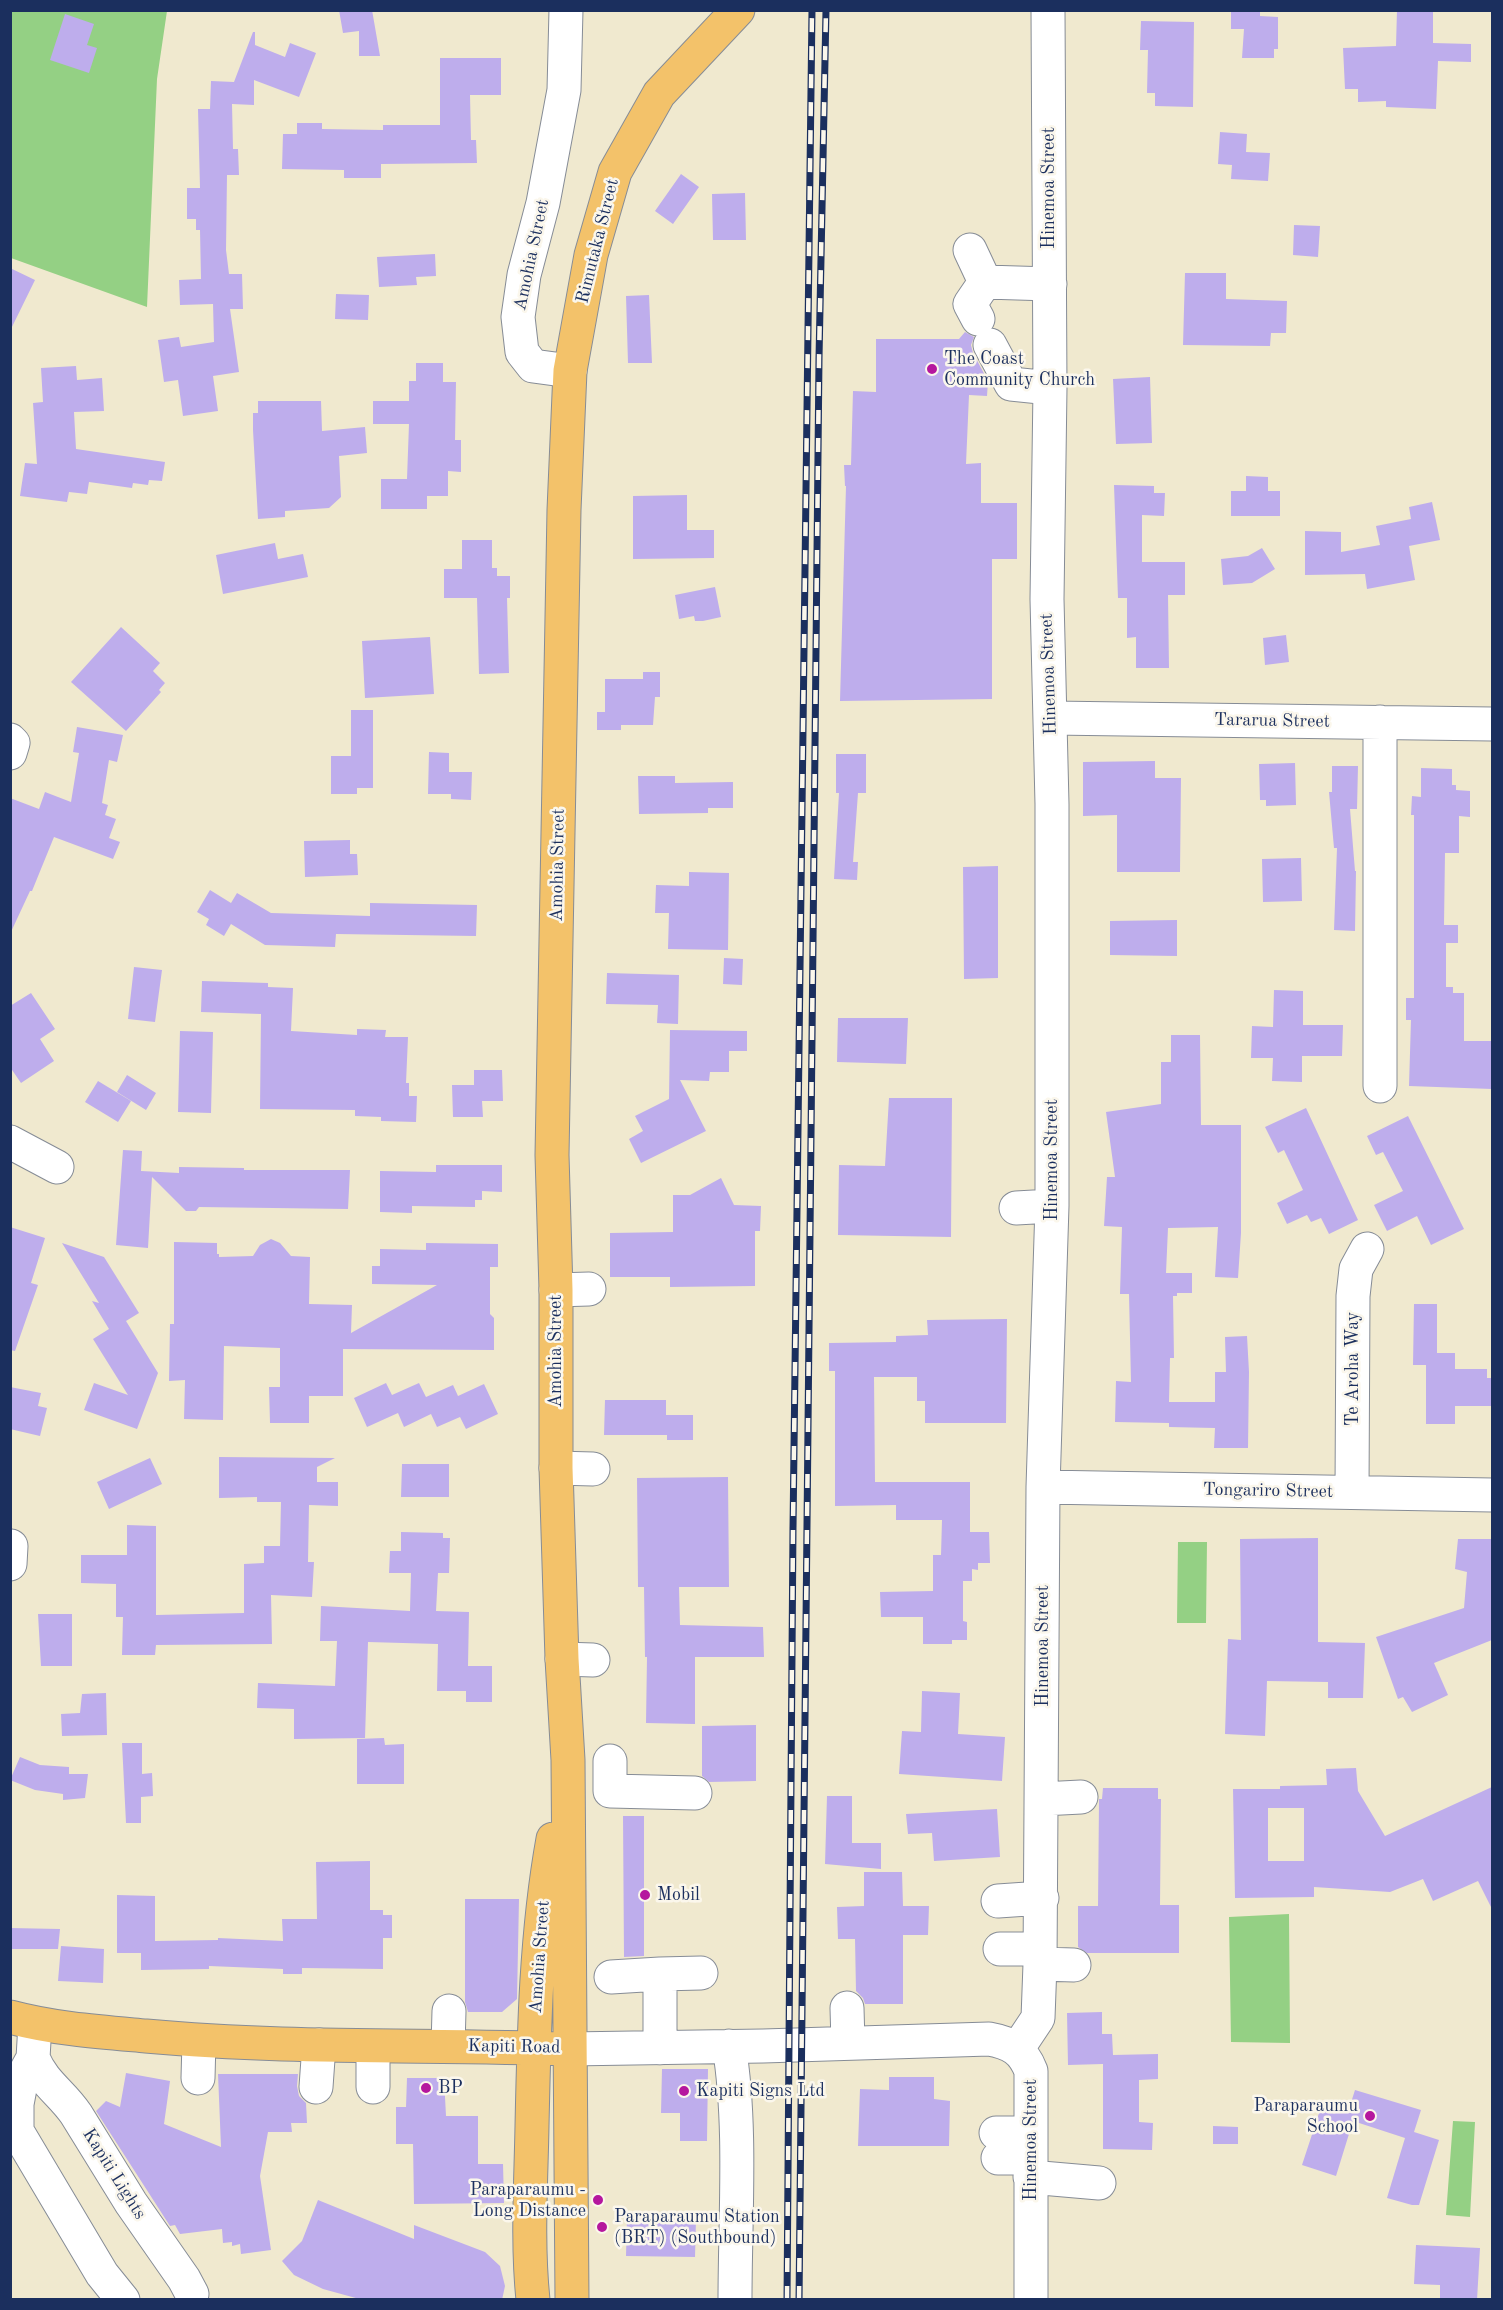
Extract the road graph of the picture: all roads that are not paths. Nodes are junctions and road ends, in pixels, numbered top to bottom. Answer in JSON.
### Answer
{"nodes":[{"id":1,"x":566,"y":10,"type":"edge"},
{"id":2,"x":738,"y":10,"type":"edge"},
{"id":3,"x":1048,"y":10,"type":"edge"},
{"id":4,"x":970,"y":250,"type":"dead end"},
{"id":5,"x":985,"y":282,"type":"junction"},
{"id":6,"x":1050,"y":284,"type":"junction"},
{"id":7,"x":570,"y":371,"type":"junction"},
{"id":8,"x":1050,"y":388,"type":"junction"},
{"id":9,"x":1051,"y":718,"type":"junction"},
{"id":10,"x":1380,"y":722,"type":"junction"},
{"id":11,"x":1492,"y":724,"type":"edge"},
{"id":12,"x":10,"y":740,"type":"edge"},
{"id":13,"x":10,"y":753,"type":"edge"},
{"id":14,"x":1380,"y":1086,"type":"dead end"},
{"id":15,"x":10,"y":1142,"type":"edge"},
{"id":16,"x":57,"y":1167,"type":"dead end"},
{"id":17,"x":1052,"y":1206,"type":"junction"},
{"id":18,"x":1016,"y":1208,"type":"dead end"},
{"id":19,"x":1367,"y":1249,"type":"dead end"},
{"id":20,"x":589,"y":1289,"type":"dead end"},
{"id":21,"x":556,"y":1290,"type":"junction"},
{"id":22,"x":556,"y":1468,"type":"junction"},
{"id":23,"x":593,"y":1469,"type":"dead end"},
{"id":24,"x":1043,"y":1487,"type":"junction"},
{"id":25,"x":1352,"y":1492,"type":"junction"},
{"id":26,"x":1492,"y":1495,"type":"edge"},
{"id":27,"x":591,"y":1761,"type":"junction"},
{"id":28,"x":695,"y":1793,"type":"dead end"},
{"id":29,"x":1081,"y":1797,"type":"dead end"},
{"id":30,"x":1042,"y":1799,"type":"junction"},
{"id":31,"x":1042,"y":1898,"type":"junction"},
{"id":32,"x":998,"y":1901,"type":"dead end"},
{"id":33,"x":1000,"y":1949,"type":"dead end"},
{"id":34,"x":1040,"y":1957,"type":"junction"},
{"id":35,"x":1074,"y":1965,"type":"dead end"},
{"id":36,"x":701,"y":1973,"type":"dead end"},
{"id":37,"x":660,"y":1974,"type":"junction"},
{"id":38,"x":611,"y":1977,"type":"dead end"},
{"id":39,"x":847,"y":2008,"type":"dead end"},
{"id":40,"x":449,"y":2011,"type":"dead end"},
{"id":41,"x":23,"y":2021,"type":"edge"},
{"id":42,"x":199,"y":2041,"type":"junction"},
{"id":43,"x":848,"y":2043,"type":"junction"},
{"id":44,"x":319,"y":2045,"type":"junction"},
{"id":45,"x":447,"y":2046,"type":"junction"},
{"id":46,"x":729,"y":2046,"type":"junction"},
{"id":47,"x":373,"y":2047,"type":"junction"},
{"id":48,"x":534,"y":2048,"type":"junction"},
{"id":49,"x":660,"y":2048,"type":"junction"},
{"id":50,"x":1018,"y":2048,"type":"junction"},
{"id":51,"x":569,"y":2049,"type":"junction"},
{"id":52,"x":33,"y":2058,"type":"junction"},
{"id":53,"x":198,"y":2078,"type":"dead end"},
{"id":54,"x":316,"y":2087,"type":"dead end"},
{"id":55,"x":373,"y":2087,"type":"dead end"},
{"id":56,"x":997,"y":2146,"type":"dead end"},
{"id":57,"x":1030,"y":2156,"type":"junction"},
{"id":58,"x":1099,"y":2182,"type":"dead end"},
{"id":59,"x":198,"y":2298,"type":"edge"},
{"id":60,"x":123,"y":2300,"type":"edge"},
{"id":61,"x":533,"y":2300,"type":"edge"},
{"id":62,"x":572,"y":2300,"type":"edge"},
{"id":63,"x":735,"y":2300,"type":"edge"},
{"id":64,"x":1031,"y":2300,"type":"edge"}],
"edges":[{"from":1,"to":7,"type":"street","name":"Amohia Street"},
{"from":2,"to":7,"type":"main road","name":"Rimutaka Street"},
{"from":3,"to":6,"type":"street","name":"Hinemoa Street"},
{"from":4,"to":5,"type":"street"},
{"from":5,"to":6,"type":"street"},
{"from":5,"to":8,"type":"street"},
{"from":6,"to":8,"type":"street","name":"Hinemoa Street"},
{"from":7,"to":21,"type":"main road","name":"Amohia Street"},
{"from":8,"to":9,"type":"street","name":"Hinemoa Street"},
{"from":9,"to":10,"type":"street","name":"Tararua Street"},
{"from":9,"to":17,"type":"street","name":"Hinemoa Street"},
{"from":10,"to":11,"type":"street","name":"Tararua Street"},
{"from":10,"to":14,"type":"street"},
{"from":12,"to":13,"type":"street"},
{"from":15,"to":16,"type":"street"},
{"from":17,"to":18,"type":"street"},
{"from":17,"to":24,"type":"street","name":"Hinemoa Street"},
{"from":19,"to":25,"type":"street","name":"Te Aroha Way"},
{"from":20,"to":21,"type":"street"},
{"from":21,"to":22,"type":"main road","name":"Amohia Street"},
{"from":22,"to":23,"type":"street"},
{"from":22,"to":27,"type":"main road","name":"Amohia Street"},
{"from":24,"to":25,"type":"street","name":"Tongariro Street"},
{"from":24,"to":30,"type":"street","name":"Hinemoa Street"},
{"from":25,"to":26,"type":"street","name":"Tongariro Street"},
{"from":27,"to":28,"type":"street"},
{"from":27,"to":48,"type":"main road","name":"Amohia Street"},
{"from":27,"to":51,"type":"main road","name":"Amohia Street"},
{"from":29,"to":30,"type":"street"},
{"from":30,"to":31,"type":"street","name":"Hinemoa Street"},
{"from":31,"to":32,"type":"street"},
{"from":31,"to":34,"type":"street","name":"Hinemoa Street"},
{"from":33,"to":34,"type":"street"},
{"from":34,"to":35,"type":"street"},
{"from":34,"to":50,"type":"street","name":"Hinemoa Street"},
{"from":36,"to":37,"type":"street"},
{"from":37,"to":38,"type":"street"},
{"from":37,"to":49,"type":"street"},
{"from":39,"to":43,"type":"street"},
{"from":40,"to":45,"type":"street"},
{"from":41,"to":42,"type":"main road","name":"Kapiti Road"},
{"from":41,"to":52,"type":"street"},
{"from":42,"to":44,"type":"main road","name":"Kapiti Road"},
{"from":42,"to":53,"type":"street"},
{"from":43,"to":46,"type":"street","name":"Kapiti Road"},
{"from":43,"to":50,"type":"street","name":"Kapiti Road"},
{"from":44,"to":47,"type":"main road","name":"Kapiti Road"},
{"from":44,"to":54,"type":"street"},
{"from":45,"to":47,"type":"main road","name":"Kapiti Road"},
{"from":45,"to":48,"type":"main road","name":"Kapiti Road"},
{"from":46,"to":49,"type":"street","name":"Kapiti Road"},
{"from":46,"to":63,"type":"street"},
{"from":47,"to":55,"type":"street"},
{"from":48,"to":51,"type":"main road","name":"Kapiti Road"},
{"from":48,"to":61,"type":"main road","name":"Amohia Street"},
{"from":49,"to":51,"type":"street","name":"Kapiti Road"},
{"from":50,"to":57,"type":"street","name":"Hinemoa Street"},
{"from":51,"to":62,"type":"main road","name":"Amohia Street"},
{"from":52,"to":59,"type":"street","name":"Kapiti Lights"},
{"from":52,"to":60,"type":"street"},
{"from":56,"to":57,"type":"street"},
{"from":57,"to":58,"type":"street"},
{"from":57,"to":64,"type":"street","name":"Hinemoa Street"}]}
